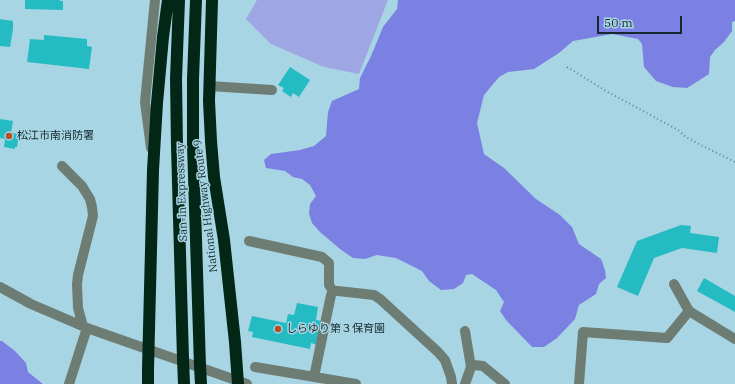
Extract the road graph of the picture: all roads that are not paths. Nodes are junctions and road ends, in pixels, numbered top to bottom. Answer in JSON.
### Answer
{"nodes":[{"id":1,"x":155,"y":0,"type":"edge"},
{"id":2,"x":168,"y":0,"type":"edge"},
{"id":3,"x":179,"y":0,"type":"edge"},
{"id":4,"x":196,"y":0,"type":"edge"},
{"id":5,"x":212,"y":0,"type":"edge"},
{"id":6,"x":210,"y":86,"type":"junction"},
{"id":7,"x":272,"y":90,"type":"dead end"},
{"id":8,"x":62,"y":166,"type":"dead end"},
{"id":9,"x":153,"y":170,"type":"junction"},
{"id":10,"x":249,"y":241,"type":"dead end"},
{"id":11,"x":674,"y":284,"type":"dead end"},
{"id":12,"x":0,"y":287,"type":"edge"},
{"id":13,"x":333,"y":291,"type":"junction"},
{"id":14,"x":689,"y":311,"type":"junction"},
{"id":15,"x":85,"y":327,"type":"junction"},
{"id":16,"x":465,"y":331,"type":"dead end"},
{"id":17,"x":735,"y":339,"type":"edge"},
{"id":18,"x":148,"y":350,"type":"junction"},
{"id":19,"x":471,"y":367,"type":"junction"},
{"id":20,"x":256,"y":368,"type":"dead end"},
{"id":21,"x":314,"y":377,"type":"junction"},
{"id":22,"x":241,"y":383,"type":"edge"},
{"id":23,"x":69,"y":384,"type":"edge"},
{"id":24,"x":148,"y":384,"type":"edge"},
{"id":25,"x":184,"y":384,"type":"edge"},
{"id":26,"x":200,"y":384,"type":"edge"},
{"id":27,"x":356,"y":384,"type":"edge"},
{"id":28,"x":452,"y":384,"type":"edge"},
{"id":29,"x":465,"y":384,"type":"edge"},
{"id":30,"x":505,"y":384,"type":"edge"},
{"id":31,"x":579,"y":384,"type":"edge"}],
"edges":[{"from":1,"to":9,"type":"street"},
{"from":2,"to":9,"type":"highway"},
{"from":3,"to":25,"type":"highway","name":"San-In Expressway","bridge":true},
{"from":4,"to":26,"type":"highway","name":"San-In Expressway","bridge":true},
{"from":5,"to":6,"type":"highway","name":"National Highway Route 9"},
{"from":6,"to":7,"type":"street"},
{"from":6,"to":22,"type":"highway","name":"National Highway Route 9"},
{"from":8,"to":15,"type":"street"},
{"from":9,"to":18,"type":"highway"},
{"from":10,"to":13,"type":"street"},
{"from":11,"to":14,"type":"street"},
{"from":12,"to":15,"type":"street"},
{"from":13,"to":21,"type":"street"},
{"from":13,"to":28,"type":"street"},
{"from":14,"to":17,"type":"street"},
{"from":14,"to":31,"type":"street"},
{"from":15,"to":18,"type":"street"},
{"from":15,"to":23,"type":"street"},
{"from":16,"to":19,"type":"street"},
{"from":18,"to":22,"type":"street"},
{"from":18,"to":24,"type":"highway"},
{"from":19,"to":29,"type":"street"},
{"from":19,"to":30,"type":"street"},
{"from":20,"to":21,"type":"street"},
{"from":21,"to":27,"type":"street"}]}
